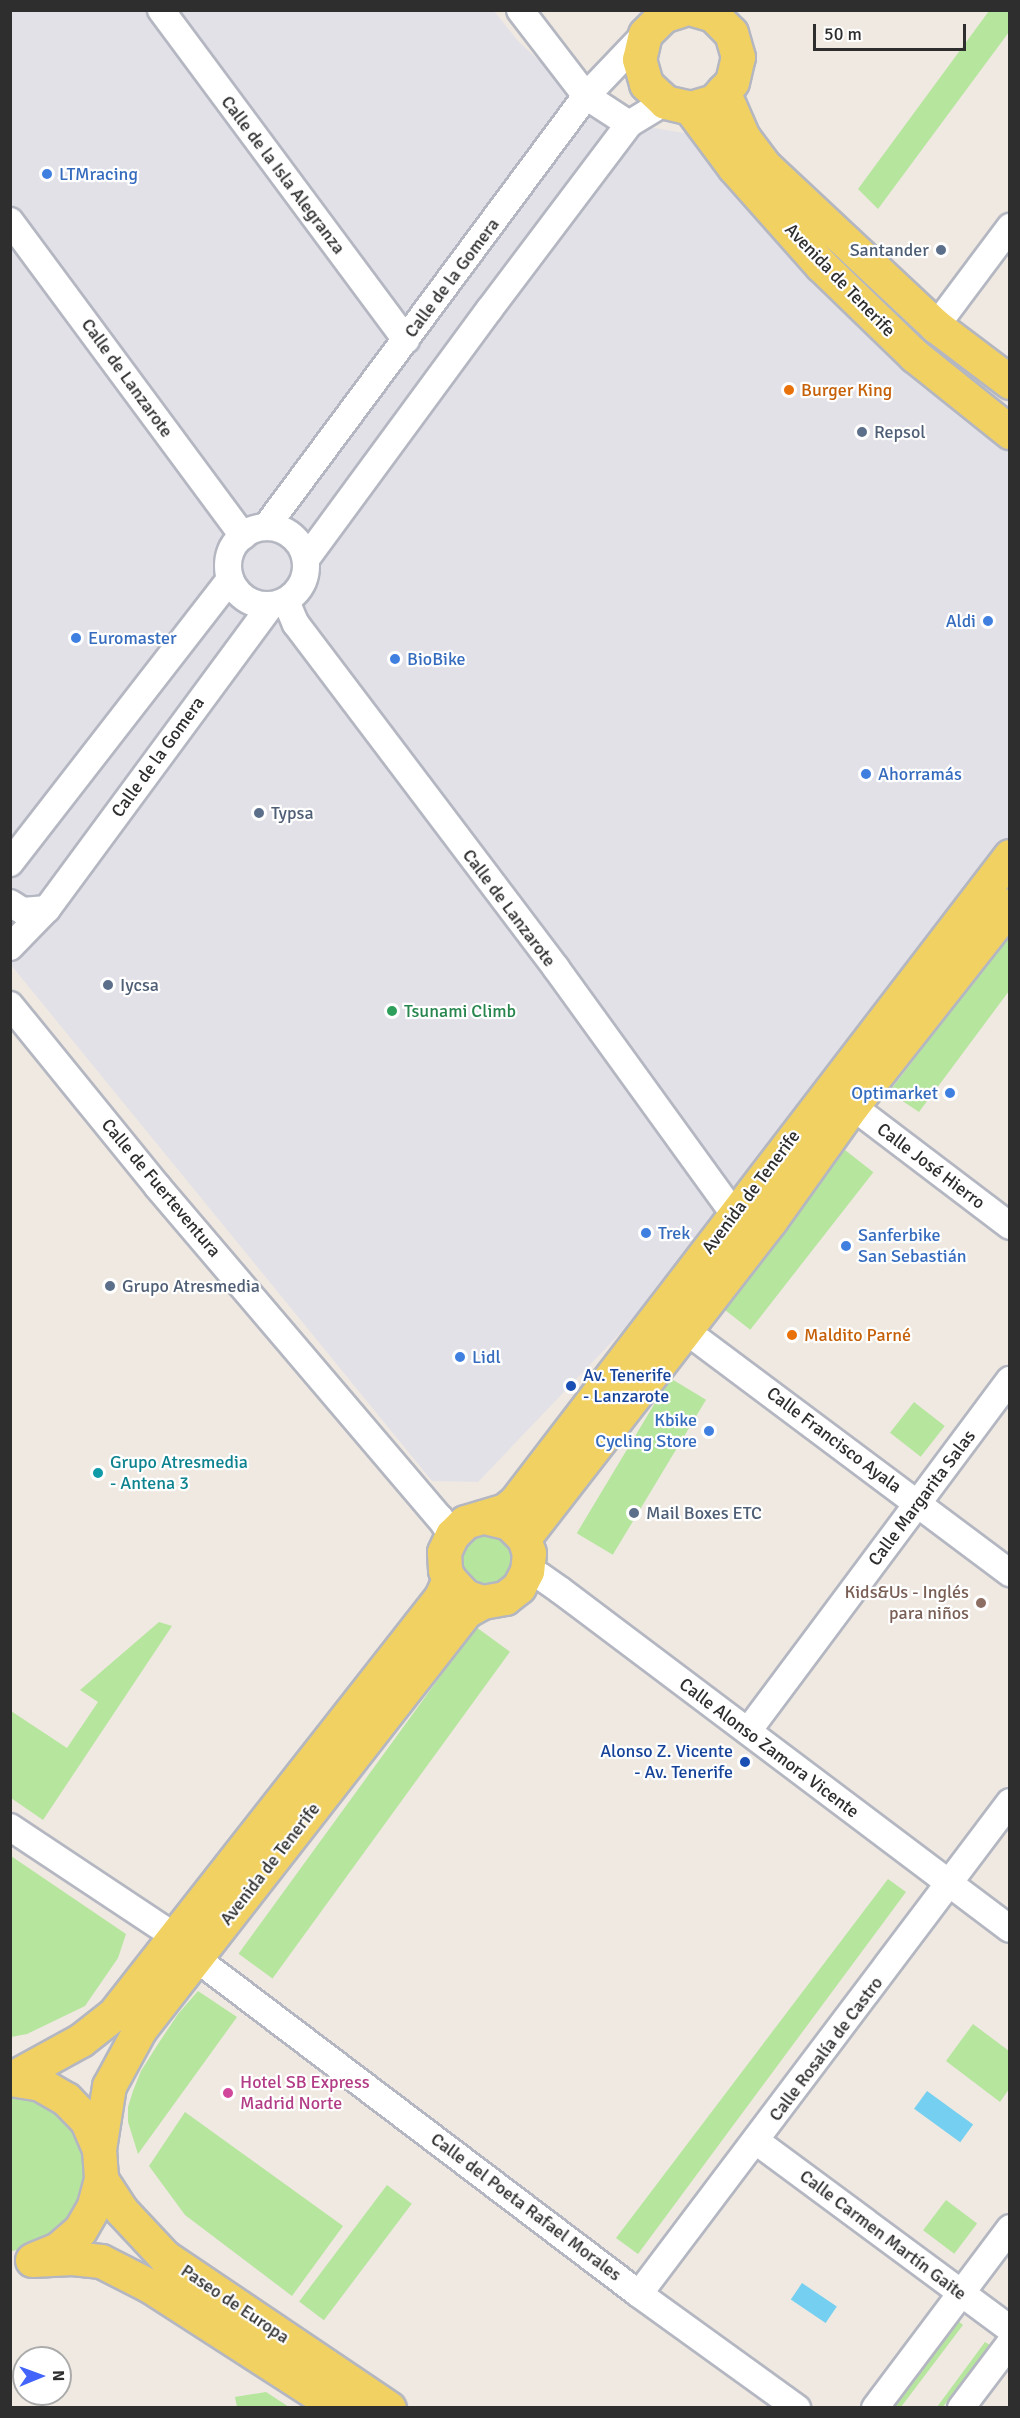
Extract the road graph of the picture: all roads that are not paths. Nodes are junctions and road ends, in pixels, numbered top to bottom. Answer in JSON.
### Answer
{"nodes":[{"id":1,"x":161,"y":10,"type":"edge"},
{"id":2,"x":520,"y":10,"type":"edge"},
{"id":3,"x":682,"y":15,"type":"edge"},
{"id":4,"x":723,"y":92,"type":"junction"},
{"id":5,"x":586,"y":96,"type":"junction"},
{"id":6,"x":677,"y":105,"type":"junction"},
{"id":7,"x":629,"y":124,"type":"junction"},
{"id":8,"x":10,"y":221,"type":"edge"},
{"id":9,"x":1010,"y":227,"type":"edge"},
{"id":10,"x":936,"y":326,"type":"junction"},
{"id":11,"x":406,"y":340,"type":"junction"},
{"id":12,"x":1010,"y":382,"type":"edge"},
{"id":13,"x":1010,"y":432,"type":"edge"},
{"id":14,"x":254,"y":532,"type":"junction"},
{"id":15,"x":306,"y":559,"type":"junction"},
{"id":16,"x":230,"y":579,"type":"junction"},
{"id":17,"x":278,"y":603,"type":"junction"},
{"id":18,"x":1010,"y":856,"type":"edge"},
{"id":19,"x":10,"y":863,"type":"edge"},
{"id":20,"x":10,"y":903,"type":"edge"},
{"id":21,"x":1010,"y":905,"type":"edge"},
{"id":22,"x":47,"y":909,"type":"junction"},
{"id":23,"x":10,"y":947,"type":"edge"},
{"id":24,"x":10,"y":1005,"type":"edge"},
{"id":25,"x":852,"y":1107,"type":"junction"},
{"id":26,"x":734,"y":1214,"type":"junction"},
{"id":27,"x":1010,"y":1226,"type":"edge"},
{"id":28,"x":685,"y":1330,"type":"junction"},
{"id":29,"x":1010,"y":1380,"type":"edge"},
{"id":30,"x":918,"y":1503,"type":"junction"},
{"id":31,"x":484,"y":1517,"type":"junction"},
{"id":32,"x":452,"y":1535,"type":"junction"},
{"id":33,"x":524,"y":1538,"type":"junction"},
{"id":34,"x":527,"y":1571,"type":"junction"},
{"id":35,"x":1010,"y":1573,"type":"edge"},
{"id":36,"x":449,"y":1579,"type":"junction"},
{"id":37,"x":482,"y":1602,"type":"junction"},
{"id":38,"x":747,"y":1731,"type":"junction"},
{"id":39,"x":1010,"y":1802,"type":"edge"},
{"id":40,"x":10,"y":1827,"type":"edge"},
{"id":41,"x":950,"y":1883,"type":"junction"},
{"id":42,"x":1010,"y":1929,"type":"edge"},
{"id":43,"x":174,"y":1936,"type":"junction"},
{"id":44,"x":196,"y":1959,"type":"junction"},
{"id":45,"x":10,"y":2079,"type":"edge"},
{"id":46,"x":756,"y":2141,"type":"junction"},
{"id":47,"x":100,"y":2164,"type":"junction"},
{"id":48,"x":1010,"y":2228,"type":"edge"},
{"id":49,"x":16,"y":2262,"type":"edge"},
{"id":50,"x":961,"y":2293,"type":"junction"},
{"id":51,"x":639,"y":2294,"type":"junction"},
{"id":52,"x":1010,"y":2330,"type":"edge"},
{"id":53,"x":1010,"y":2343,"type":"edge"},
{"id":54,"x":339,"y":2408,"type":"edge"},
{"id":55,"x":389,"y":2408,"type":"edge"},
{"id":56,"x":797,"y":2408,"type":"edge"},
{"id":57,"x":875,"y":2408,"type":"edge"},
{"id":58,"x":961,"y":2408,"type":"edge"}],
"edges":[{"from":1,"to":11,"type":"street","name":"Calle de la Isla Alegranza"},
{"from":2,"to":5,"type":"street"},
{"from":3,"to":4,"type":"main road"},
{"from":3,"to":5,"type":"street","name":"Calle de la Gomera"},
{"from":3,"to":6,"type":"main road"},
{"from":4,"to":6,"type":"main road"},
{"from":4,"to":10,"type":"main road","name":"Avenida de Tenerife"},
{"from":5,"to":7,"type":"street"},
{"from":5,"to":11,"type":"street","name":"Calle de la Gomera"},
{"from":6,"to":7,"type":"street"},
{"from":6,"to":13,"type":"main road","name":"Avenida de Tenerife"},
{"from":7,"to":15,"type":"street"},
{"from":8,"to":14,"type":"street","name":"Calle de Lanzarote"},
{"from":9,"to":10,"type":"street"},
{"from":10,"to":12,"type":"main road","name":"Avenida de Tenerife"},
{"from":11,"to":14,"type":"street","name":"Calle de la Gomera"},
{"from":14,"to":15,"type":"street"},
{"from":14,"to":16,"type":"street"},
{"from":15,"to":17,"type":"street"},
{"from":16,"to":17,"type":"street"},
{"from":16,"to":19,"type":"street"},
{"from":17,"to":22,"type":"street","name":"Calle de la Gomera"},
{"from":17,"to":26,"type":"street","name":"Calle de Lanzarote"},
{"from":18,"to":26,"type":"main road","name":"Avenida de Tenerife"},
{"from":20,"to":22,"type":"street"},
{"from":21,"to":25,"type":"main road","name":"Avenida de Tenerife"},
{"from":22,"to":23,"type":"street","name":"Calle de la Gomera"},
{"from":24,"to":32,"type":"street","name":"Calle de Fuerteventura"},
{"from":25,"to":27,"type":"street","name":"Calle José Hierro"},
{"from":25,"to":28,"type":"main road","name":"Avenida de Tenerife"},
{"from":26,"to":31,"type":"main road","name":"Avenida de Tenerife"},
{"from":28,"to":30,"type":"street","name":"Calle Francisco Ayala"},
{"from":28,"to":33,"type":"main road","name":"Avenida de Tenerife"},
{"from":29,"to":30,"type":"street","name":"Calle Margarita Salas"},
{"from":30,"to":35,"type":"street","name":"Calle Francisco Ayala"},
{"from":30,"to":38,"type":"street","name":"Calle Margarita Salas"},
{"from":31,"to":32,"type":"main road"},
{"from":31,"to":33,"type":"main road"},
{"from":32,"to":36,"type":"main road"},
{"from":33,"to":34,"type":"main road"},
{"from":34,"to":37,"type":"main road"},
{"from":34,"to":38,"type":"street","name":"Calle Alonso Zamora Vicente"},
{"from":36,"to":37,"type":"main road"},
{"from":36,"to":43,"type":"main road","name":"Avenida de Tenerife"},
{"from":37,"to":44,"type":"main road","name":"Avenida de Tenerife"},
{"from":38,"to":41,"type":"street","name":"Calle Alonso Zamora Vicente"},
{"from":39,"to":41,"type":"street","name":"Calle Rosalía de Castro"},
{"from":40,"to":43,"type":"street"},
{"from":41,"to":42,"type":"street","name":"Calle Alonso Zamora Vicente"},
{"from":41,"to":46,"type":"street","name":"Calle Rosalía de Castro"},
{"from":43,"to":45,"type":"main road","name":"Avenida de Tenerife"},
{"from":44,"to":47,"type":"main road","name":"Avenida de Tenerife"},
{"from":44,"to":51,"type":"street","name":"Calle del Poeta Rafael Morales"},
{"from":45,"to":47,"type":"main road","name":"Paseo de Europa"},
{"from":46,"to":50,"type":"street","name":"Calle Carmen Martín Gaite"},
{"from":46,"to":51,"type":"street","name":"Calle Rosalía de Castro"},
{"from":47,"to":49,"type":"main road","name":"Avenida de Tenerife"},
{"from":47,"to":55,"type":"main road","name":"Paseo de Europa"},
{"from":48,"to":50,"type":"street"},
{"from":49,"to":54,"type":"main road","name":"Paseo de Europa"},
{"from":50,"to":52,"type":"street","name":"Calle Carmen Martín Gaite"},
{"from":50,"to":57,"type":"street"},
{"from":51,"to":56,"type":"street","name":"Calle del Poeta Rafael Morales"},
{"from":53,"to":58,"type":"street"}]}
